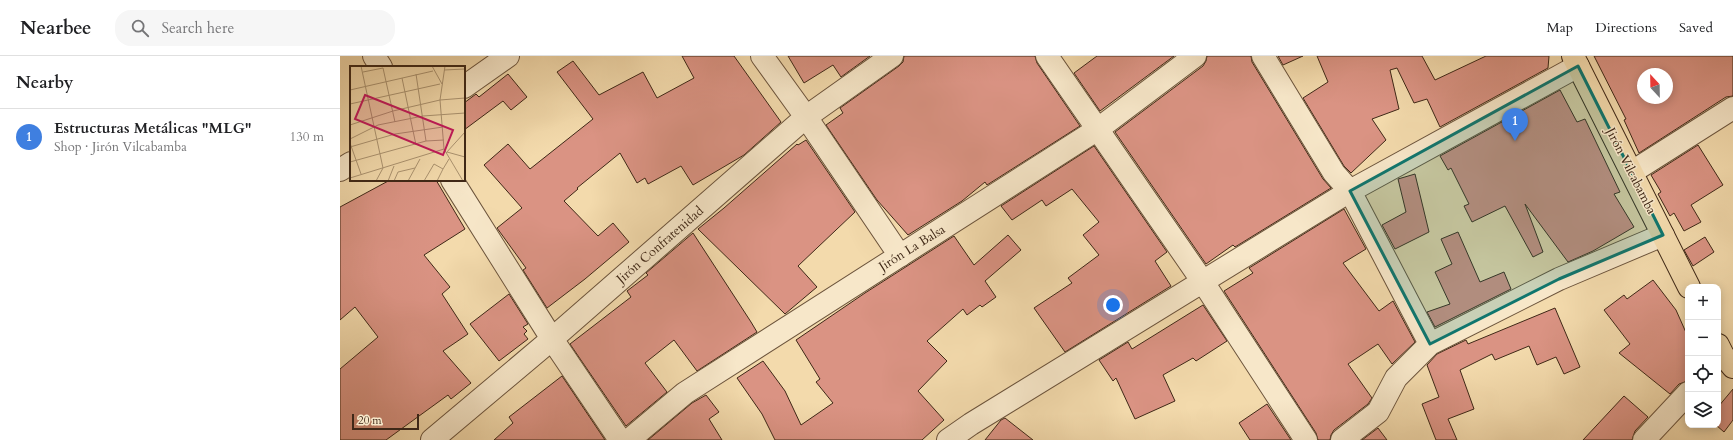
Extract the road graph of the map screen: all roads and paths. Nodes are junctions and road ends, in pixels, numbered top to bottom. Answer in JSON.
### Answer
{"nodes":[{"id":1,"x":374,"y":56,"type":"edge"},
{"id":2,"x":508,"y":56,"type":"edge"},
{"id":3,"x":762,"y":56,"type":"edge"},
{"id":4,"x":892,"y":56,"type":"edge"},
{"id":5,"x":1046,"y":56,"type":"edge"},
{"id":6,"x":1195,"y":56,"type":"edge"},
{"id":7,"x":1263,"y":56,"type":"edge"},
{"id":8,"x":1576,"y":61,"type":"edge"},
{"id":9,"x":380,"y":66,"type":"edge"},
{"id":10,"x":465,"y":86,"type":"edge"},
{"id":11,"x":1733,"y":108,"type":"edge"},
{"id":12,"x":806,"y":117,"type":"junction"},
{"id":13,"x":1098,"y":130,"type":"junction"},
{"id":14,"x":350,"y":164,"type":"edge"},
{"id":15,"x":340,"y":170,"type":"edge"},
{"id":16,"x":1632,"y":172,"type":"junction"},
{"id":17,"x":453,"y":181,"type":"edge"},
{"id":18,"x":1350,"y":191,"type":"junction"},
{"id":19,"x":1663,"y":235,"type":"junction"},
{"id":20,"x":900,"y":256,"type":"junction"},
{"id":21,"x":1203,"y":282,"type":"junction"},
{"id":22,"x":1688,"y":284,"type":"edge"},
{"id":23,"x":552,"y":339,"type":"junction"},
{"id":24,"x":1430,"y":344,"type":"junction"},
{"id":25,"x":1685,"y":396,"type":"edge"},
{"id":26,"x":432,"y":440,"type":"edge"},
{"id":27,"x":620,"y":440,"type":"edge"},
{"id":28,"x":629,"y":440,"type":"edge"},
{"id":29,"x":948,"y":440,"type":"edge"},
{"id":30,"x":1306,"y":440,"type":"edge"},
{"id":31,"x":1342,"y":440,"type":"edge"},
{"id":32,"x":1644,"y":440,"type":"edge"}],
"edges":[{"from":1,"to":9,"type":"street"},
{"from":2,"to":10,"type":"street"},
{"from":3,"to":12,"type":"street"},
{"from":4,"to":12,"type":"street","name":"Jirón Confratenidad"},
{"from":5,"to":13,"type":"street"},
{"from":6,"to":13,"type":"street","name":"Jirón La Balsa"},
{"from":7,"to":18,"type":"street"},
{"from":8,"to":16,"type":"main road","name":"Jirón Vilcabamba"},
{"from":8,"to":18,"type":"street"},
{"from":11,"to":16,"type":"street"},
{"from":12,"to":20,"type":"street"},
{"from":12,"to":23,"type":"street","name":"Jirón Confratenidad"},
{"from":13,"to":20,"type":"street","name":"Jirón La Balsa"},
{"from":13,"to":21,"type":"street"},
{"from":14,"to":15,"type":"street"},
{"from":16,"to":19,"type":"main road","name":"Jirón Vilcabamba"},
{"from":17,"to":23,"type":"street"},
{"from":18,"to":21,"type":"street"},
{"from":18,"to":24,"type":"street"},
{"from":19,"to":22,"type":"main road","name":"Jirón Vilcabamba"},
{"from":19,"to":24,"type":"street"},
{"from":20,"to":28,"type":"street","name":"Jirón La Balsa"},
{"from":21,"to":29,"type":"street"},
{"from":21,"to":30,"type":"street"},
{"from":23,"to":26,"type":"street","name":"Jirón Confratenidad"},
{"from":23,"to":27,"type":"street"},
{"from":24,"to":31,"type":"street"},
{"from":25,"to":32,"type":"street"}]}
